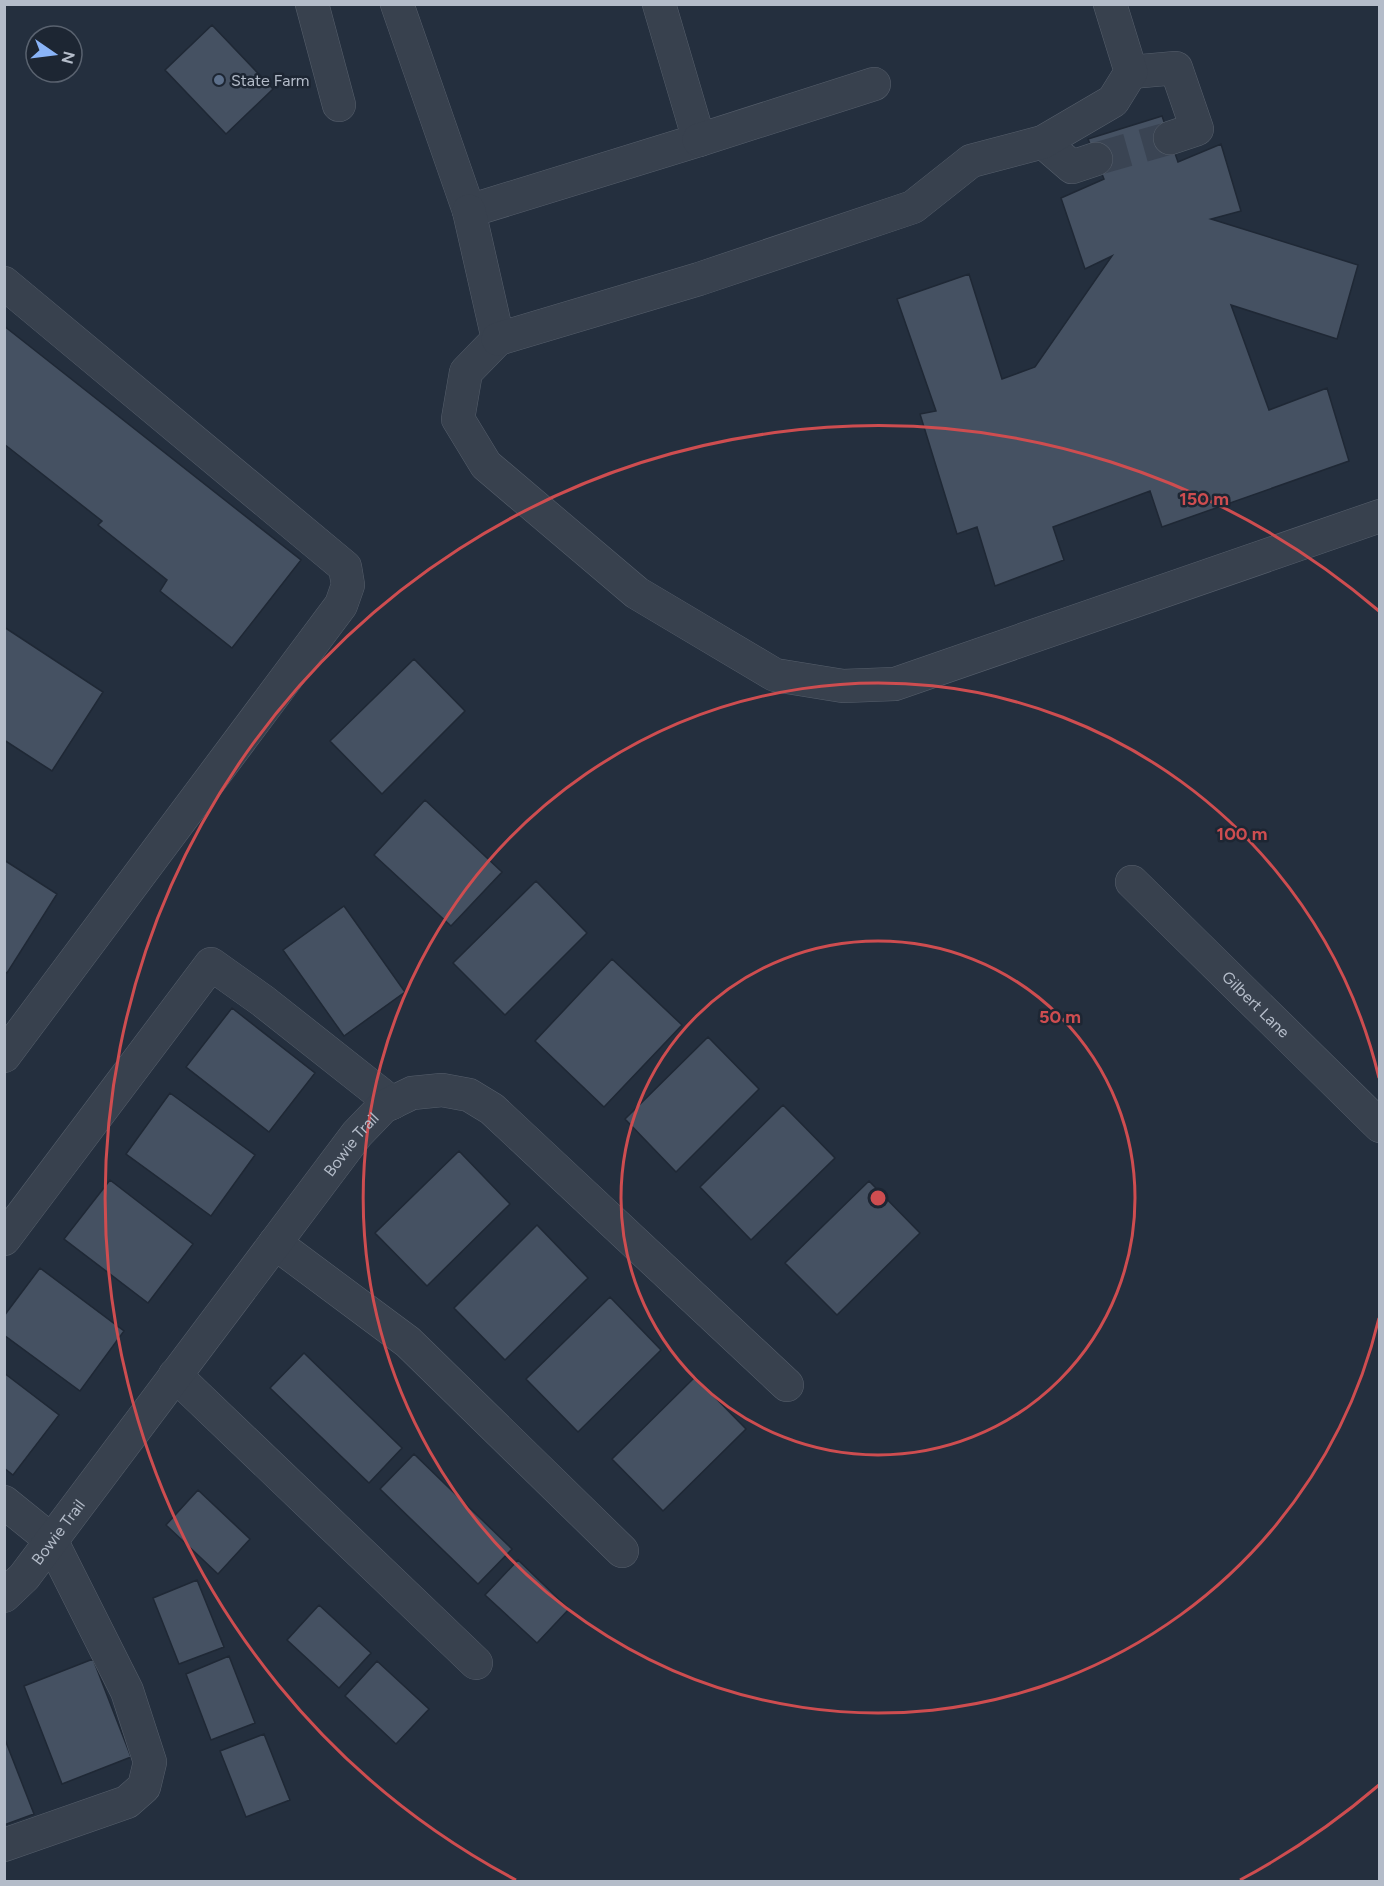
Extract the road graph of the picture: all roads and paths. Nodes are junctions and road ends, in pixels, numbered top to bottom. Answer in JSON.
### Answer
{"nodes":[{"id":1,"x":312,"y":4,"type":"edge"},
{"id":2,"x":397,"y":4,"type":"edge"},
{"id":3,"x":659,"y":4,"type":"edge"},
{"id":4,"x":1110,"y":4,"type":"edge"},
{"id":5,"x":1131,"y":72,"type":"junction"},
{"id":6,"x":874,"y":84,"type":"dead end"},
{"id":7,"x":339,"y":105,"type":"dead end"},
{"id":8,"x":1170,"y":138,"type":"tunnel mouth"},
{"id":9,"x":699,"y":140,"type":"junction"},
{"id":10,"x":1043,"y":142,"type":"junction"},
{"id":11,"x":1096,"y":159,"type":"tunnel mouth"},
{"id":12,"x":469,"y":212,"type":"junction"},
{"id":13,"x":4,"y":282,"type":"edge"},
{"id":14,"x":498,"y":339,"type":"junction"},
{"id":15,"x":1380,"y":516,"type":"edge"},
{"id":16,"x":1132,"y":882,"type":"dead end"},
{"id":17,"x":4,"y":1056,"type":"edge"},
{"id":18,"x":392,"y":1103,"type":"junction"},
{"id":19,"x":1380,"y":1126,"type":"edge"},
{"id":20,"x":4,"y":1239,"type":"edge"},
{"id":21,"x":275,"y":1243,"type":"junction"},
{"id":22,"x":175,"y":1375,"type":"junction"},
{"id":23,"x":788,"y":1385,"type":"dead end"},
{"id":24,"x":4,"y":1502,"type":"edge"},
{"id":25,"x":51,"y":1540,"type":"junction"},
{"id":26,"x":622,"y":1551,"type":"dead end"},
{"id":27,"x":4,"y":1596,"type":"edge"},
{"id":28,"x":476,"y":1663,"type":"dead end"},
{"id":29,"x":4,"y":1845,"type":"edge"}],
"edges":[{"from":1,"to":7,"type":"street"},
{"from":2,"to":12,"type":"street"},
{"from":3,"to":9,"type":"street"},
{"from":4,"to":5,"type":"street"},
{"from":5,"to":8,"type":"street"},
{"from":5,"to":10,"type":"street"},
{"from":6,"to":9,"type":"street"},
{"from":9,"to":12,"type":"street"},
{"from":10,"to":11,"type":"street"},
{"from":10,"to":14,"type":"street"},
{"from":12,"to":14,"type":"street"},
{"from":13,"to":17,"type":"street"},
{"from":14,"to":15,"type":"street"},
{"from":16,"to":19,"type":"street","name":"Gilbert Lane"},
{"from":18,"to":20,"type":"street"},
{"from":18,"to":21,"type":"street","name":"Bowie Trail"},
{"from":18,"to":23,"type":"street","name":"Bowie Trail"},
{"from":21,"to":22,"type":"street","name":"Bowie Trail"},
{"from":21,"to":26,"type":"street"},
{"from":22,"to":25,"type":"street","name":"Bowie Trail"},
{"from":22,"to":28,"type":"street"},
{"from":24,"to":25,"type":"street"},
{"from":25,"to":27,"type":"street","name":"Bowie Trail"},
{"from":25,"to":29,"type":"street"}]}
